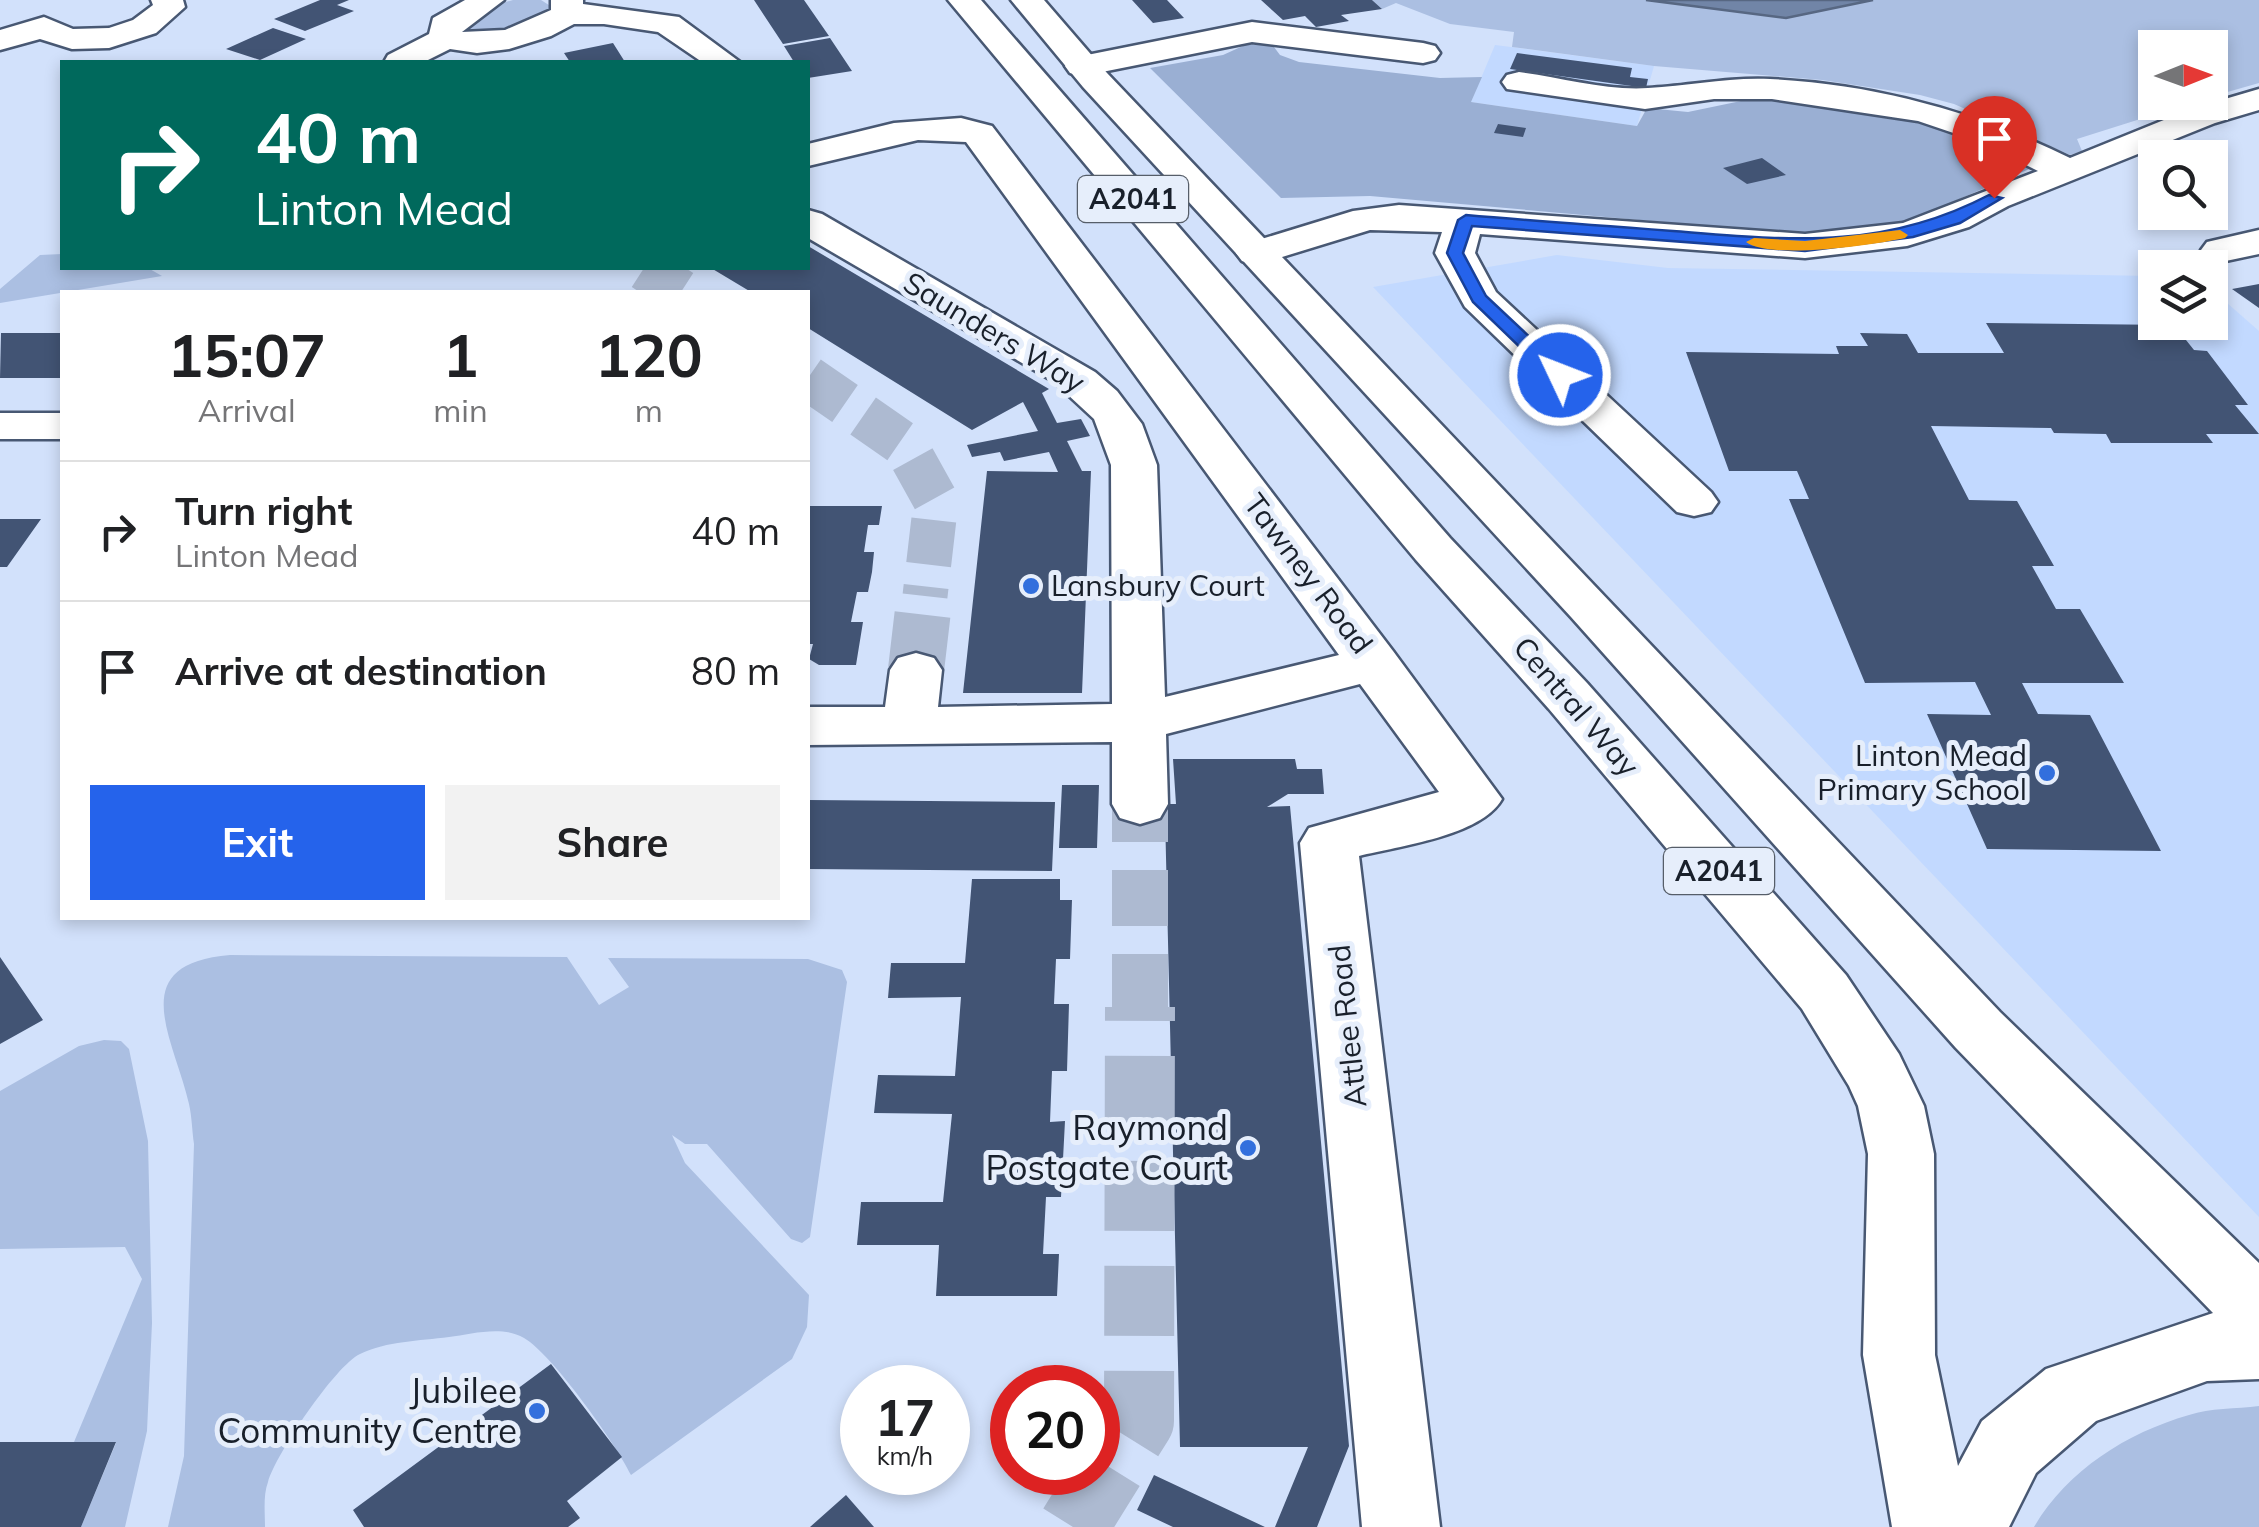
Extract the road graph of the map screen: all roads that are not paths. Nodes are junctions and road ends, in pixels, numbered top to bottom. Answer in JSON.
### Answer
{"nodes":[{"id":1,"x":167,"y":0,"type":"edge"},
{"id":2,"x":488,"y":0,"type":"edge"},
{"id":3,"x":964,"y":0,"type":"edge"},
{"id":4,"x":1027,"y":0,"type":"edge"},
{"id":5,"x":567,"y":7,"type":"edge"},
{"id":6,"x":1191,"y":13,"type":"dead end"},
{"id":7,"x":446,"y":38,"type":"junction"},
{"id":8,"x":1216,"y":38,"type":"junction"},
{"id":9,"x":0,"y":40,"type":"edge"},
{"id":10,"x":100,"y":50,"type":"edge"},
{"id":11,"x":1423,"y":53,"type":"dead end"},
{"id":12,"x":404,"y":60,"type":"edge"},
{"id":13,"x":719,"y":60,"type":"edge"},
{"id":14,"x":1082,"y":66,"type":"junction"},
{"id":15,"x":1520,"y":82,"type":"dead end"},
{"id":16,"x":2259,"y":99,"type":"edge"},
{"id":17,"x":810,"y":155,"type":"edge"},
{"id":18,"x":2069,"y":172,"type":"junction"},
{"id":19,"x":1466,"y":220,"type":"junction"},
{"id":20,"x":810,"y":223,"type":"edge"},
{"id":21,"x":1256,"y":253,"type":"junction"},
{"id":22,"x":0,"y":426,"type":"edge"},
{"id":23,"x":60,"y":426,"type":"edge"},
{"id":24,"x":1694,"y":502,"type":"dead end"},
{"id":25,"x":1375,"y":664,"type":"junction"},
{"id":26,"x":916,"y":670,"type":"tunnel mouth"},
{"id":27,"x":1140,"y":722,"type":"junction"},
{"id":28,"x":810,"y":726,"type":"edge"},
{"id":29,"x":910,"y":726,"type":"junction"},
{"id":30,"x":1140,"y":804,"type":"tunnel mouth"},
{"id":31,"x":2259,"y":1311,"type":"edge"},
{"id":32,"x":2259,"y":1345,"type":"edge"},
{"id":33,"x":1401,"y":1527,"type":"edge"},
{"id":34,"x":1931,"y":1527,"type":"edge"},
{"id":35,"x":1967,"y":1527,"type":"edge"}],
"edges":[{"from":1,"to":10,"type":"street"},
{"from":2,"to":7,"type":"street"},
{"from":3,"to":34,"type":"street","name":"Central Way","number":"A2041"},
{"from":4,"to":14,"type":"street","number":"A2041"},
{"from":5,"to":7,"type":"street"},
{"from":5,"to":13,"type":"street"},
{"from":6,"to":8,"type":"street"},
{"from":7,"to":12,"type":"street"},
{"from":8,"to":11,"type":"street"},
{"from":8,"to":14,"type":"street"},
{"from":9,"to":10,"type":"street"},
{"from":14,"to":21,"type":"street","number":"A2041"},
{"from":15,"to":18,"type":"street"},
{"from":16,"to":18,"type":"street"},
{"from":17,"to":25,"type":"street","name":"Tawney Road"},
{"from":18,"to":19,"type":"street"},
{"from":19,"to":21,"type":"street"},
{"from":19,"to":24,"type":"street"},
{"from":20,"to":27,"type":"street","name":"Saunders Way"},
{"from":21,"to":31,"type":"street","number":"A2041"},
{"from":22,"to":23,"type":"street"},
{"from":25,"to":27,"type":"street","name":"Tawney Road"},
{"from":25,"to":33,"type":"street","name":"Attlee Road"},
{"from":26,"to":29,"type":"street"},
{"from":27,"to":29,"type":"street","name":"Tawney Road"},
{"from":27,"to":30,"type":"street","name":"Saunders Way"},
{"from":28,"to":29,"type":"street","name":"Tawney Road"},
{"from":32,"to":35,"type":"street"}]}
